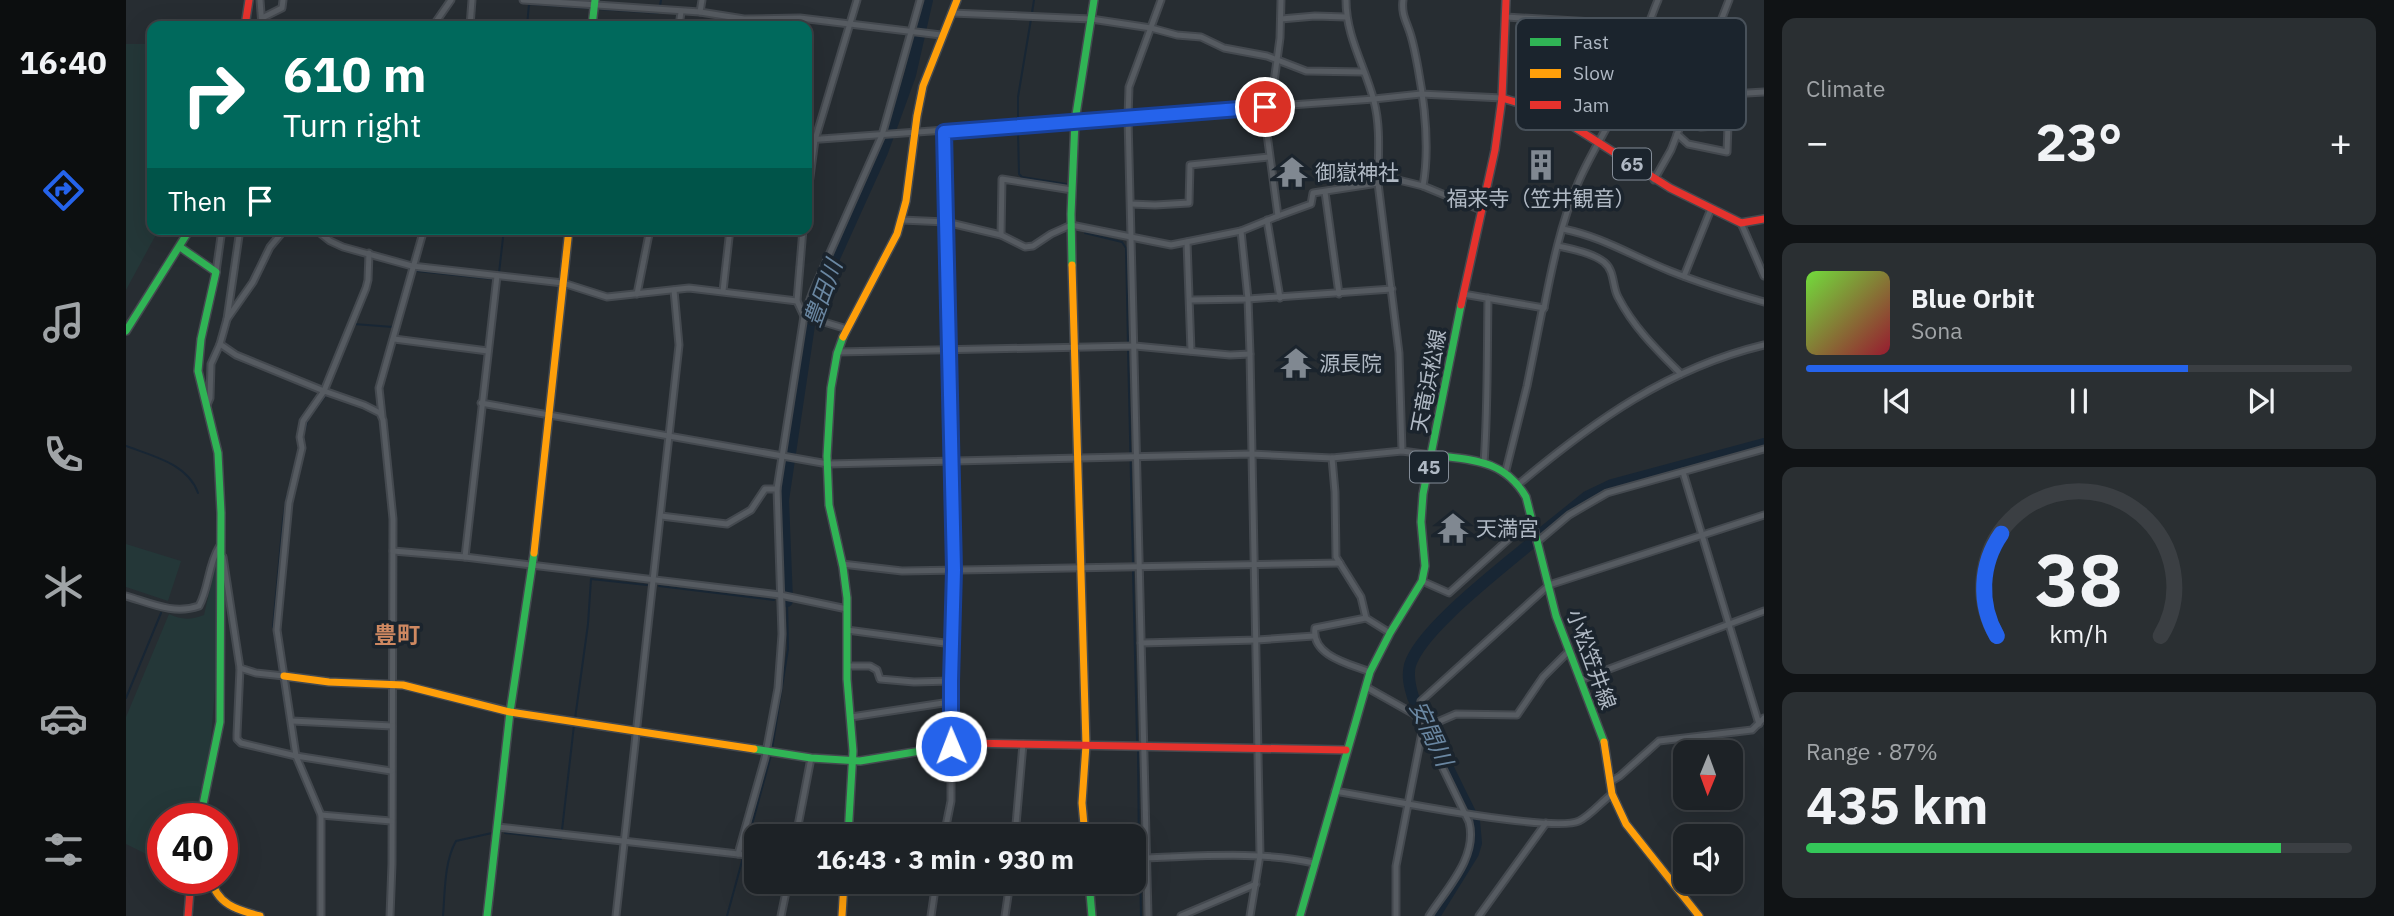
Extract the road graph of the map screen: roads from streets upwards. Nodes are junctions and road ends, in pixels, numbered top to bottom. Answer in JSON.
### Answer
{"nodes":[{"id":1,"x":248,"y":0,"type":"edge"},
{"id":2,"x":260,"y":0,"type":"edge"},
{"id":3,"x":283,"y":0,"type":"edge"},
{"id":4,"x":451,"y":0,"type":"edge"},
{"id":5,"x":472,"y":0,"type":"edge"},
{"id":6,"x":523,"y":0,"type":"edge"},
{"id":7,"x":702,"y":0,"type":"edge"},
{"id":8,"x":857,"y":0,"type":"edge"},
{"id":9,"x":920,"y":0,"type":"edge"},
{"id":10,"x":957,"y":0,"type":"edge"},
{"id":11,"x":1094,"y":0,"type":"edge"},
{"id":12,"x":1161,"y":0,"type":"edge"},
{"id":13,"x":1281,"y":0,"type":"edge"},
{"id":14,"x":1346,"y":0,"type":"edge"},
{"id":15,"x":1403,"y":0,"type":"edge"},
{"id":16,"x":1506,"y":0,"type":"edge"},
{"id":17,"x":1658,"y":0,"type":"edge"},
{"id":18,"x":1729,"y":0,"type":"edge"},
{"id":19,"x":595,"y":3,"type":"edge"},
{"id":20,"x":681,"y":12,"type":"junction"},
{"id":21,"x":700,"y":12,"type":"junction"},
{"id":22,"x":952,"y":13,"type":"junction"},
{"id":23,"x":1346,"y":17,"type":"junction"},
{"id":24,"x":1506,"y":17,"type":"junction"},
{"id":25,"x":262,"y":18,"type":"joint"},
{"id":26,"x":1524,"y":18,"type":"edge"},
{"id":27,"x":1651,"y":18,"type":"edge"},
{"id":28,"x":1722,"y":18,"type":"edge"},
{"id":29,"x":744,"y":19,"type":"joint"},
{"id":30,"x":1091,"y":19,"type":"junction"},
{"id":31,"x":1281,"y":19,"type":"junction"},
{"id":32,"x":246,"y":21,"type":"edge"},
{"id":33,"x":436,"y":21,"type":"edge"},
{"id":34,"x":470,"y":21,"type":"edge"},
{"id":35,"x":593,"y":21,"type":"edge"},
{"id":36,"x":680,"y":21,"type":"edge"},
{"id":37,"x":849,"y":23,"type":"junction"},
{"id":38,"x":1151,"y":28,"type":"junction"},
{"id":39,"x":912,"y":32,"type":"junction"},
{"id":40,"x":941,"y":36,"type":"junction"},
{"id":41,"x":1276,"y":58,"type":"junction"},
{"id":42,"x":1363,"y":72,"type":"junction"},
{"id":43,"x":1764,"y":92,"type":"edge"},
{"id":44,"x":1421,"y":94,"type":"junction"},
{"id":45,"x":1746,"y":94,"type":"edge"},
{"id":46,"x":1502,"y":98,"type":"junction"},
{"id":47,"x":1374,"y":99,"type":"junction"},
{"id":48,"x":1516,"y":102,"type":"edge"},
{"id":49,"x":1270,"y":106,"type":"junction"},
{"id":50,"x":1128,"y":118,"type":"junction"},
{"id":51,"x":1075,"y":121,"type":"junction"},
{"id":52,"x":1578,"y":130,"type":"edge"},
{"id":53,"x":1607,"y":130,"type":"edge"},
{"id":54,"x":1679,"y":130,"type":"edge"},
{"id":55,"x":1728,"y":130,"type":"edge"},
{"id":56,"x":944,"y":132,"type":"junction"},
{"id":57,"x":913,"y":134,"type":"junction"},
{"id":58,"x":1677,"y":134,"type":"junction"},
{"id":59,"x":883,"y":135,"type":"junction"},
{"id":60,"x":815,"y":140,"type":"junction"},
{"id":61,"x":1599,"y":144,"type":"junction"},
{"id":62,"x":1269,"y":157,"type":"junction"},
{"id":63,"x":812,"y":162,"type":"edge"},
{"id":64,"x":1378,"y":176,"type":"junction"},
{"id":65,"x":1654,"y":180,"type":"junction"},
{"id":66,"x":1378,"y":183,"type":"junction"},
{"id":67,"x":1423,"y":186,"type":"junction"},
{"id":68,"x":1072,"y":190,"type":"junction"},
{"id":69,"x":1325,"y":191,"type":"junction"},
{"id":70,"x":1131,"y":204,"type":"junction"},
{"id":71,"x":1711,"y":209,"type":"junction"},
{"id":72,"x":1481,"y":210,"type":"junction"},
{"id":73,"x":1278,"y":216,"type":"junction"},
{"id":74,"x":1764,"y":219,"type":"edge"},
{"id":75,"x":902,"y":220,"type":"junction"},
{"id":76,"x":1267,"y":220,"type":"junction"},
{"id":77,"x":946,"y":222,"type":"junction"},
{"id":78,"x":1741,"y":223,"type":"junction"},
{"id":79,"x":1071,"y":225,"type":"junction"},
{"id":80,"x":1563,"y":229,"type":"junction"},
{"id":81,"x":1241,"y":231,"type":"junction"},
{"id":82,"x":1001,"y":234,"type":"junction"},
{"id":83,"x":187,"y":235,"type":"edge"},
{"id":84,"x":221,"y":235,"type":"edge"},
{"id":85,"x":239,"y":235,"type":"edge"},
{"id":86,"x":280,"y":235,"type":"edge"},
{"id":87,"x":322,"y":235,"type":"edge"},
{"id":88,"x":422,"y":235,"type":"edge"},
{"id":89,"x":568,"y":235,"type":"edge"},
{"id":90,"x":649,"y":235,"type":"edge"},
{"id":91,"x":729,"y":235,"type":"edge"},
{"id":92,"x":802,"y":235,"type":"edge"},
{"id":93,"x":1131,"y":239,"type":"junction"},
{"id":94,"x":1187,"y":242,"type":"junction"},
{"id":95,"x":1558,"y":246,"type":"junction"},
{"id":96,"x":180,"y":247,"type":"junction"},
{"id":97,"x":369,"y":253,"type":"junction"},
{"id":98,"x":412,"y":266,"type":"junction"},
{"id":99,"x":216,"y":272,"type":"junction"},
{"id":100,"x":497,"y":276,"type":"junction"},
{"id":101,"x":1684,"y":276,"type":"junction"},
{"id":102,"x":1764,"y":276,"type":"edge"},
{"id":103,"x":563,"y":283,"type":"junction"},
{"id":104,"x":1392,"y":289,"type":"junction"},
{"id":105,"x":674,"y":290,"type":"junction"},
{"id":106,"x":723,"y":291,"type":"junction"},
{"id":107,"x":1339,"y":293,"type":"junction"},
{"id":108,"x":637,"y":294,"type":"junction"},
{"id":109,"x":1463,"y":294,"type":"junction"},
{"id":110,"x":1280,"y":298,"type":"junction"},
{"id":111,"x":1488,"y":298,"type":"junction"},
{"id":112,"x":1248,"y":299,"type":"junction"},
{"id":113,"x":797,"y":300,"type":"junction"},
{"id":114,"x":1191,"y":300,"type":"junction"},
{"id":115,"x":1764,"y":302,"type":"edge"},
{"id":116,"x":1545,"y":309,"type":"junction"},
{"id":117,"x":804,"y":317,"type":"junction"},
{"id":118,"x":227,"y":319,"type":"junction"},
{"id":119,"x":847,"y":328,"type":"junction"},
{"id":120,"x":126,"y":331,"type":"edge"},
{"id":121,"x":394,"y":339,"type":"junction"},
{"id":122,"x":220,"y":344,"type":"junction"},
{"id":123,"x":1764,"y":345,"type":"edge"},
{"id":124,"x":1130,"y":346,"type":"junction"},
{"id":125,"x":1076,"y":347,"type":"junction"},
{"id":126,"x":488,"y":351,"type":"junction"},
{"id":127,"x":949,"y":351,"type":"junction"},
{"id":128,"x":1191,"y":351,"type":"junction"},
{"id":129,"x":837,"y":352,"type":"junction"},
{"id":130,"x":1250,"y":354,"type":"junction"},
{"id":131,"x":1681,"y":374,"type":"junction"},
{"id":132,"x":324,"y":391,"type":"junction"},
{"id":133,"x":481,"y":403,"type":"junction"},
{"id":134,"x":207,"y":406,"type":"junction"},
{"id":135,"x":550,"y":414,"type":"junction"},
{"id":136,"x":383,"y":420,"type":"junction"},
{"id":137,"x":670,"y":436,"type":"junction"},
{"id":138,"x":1764,"y":449,"type":"edge"},
{"id":139,"x":1402,"y":451,"type":"junction"},
{"id":140,"x":1251,"y":454,"type":"junction"},
{"id":141,"x":1432,"y":455,"type":"junction"},
{"id":142,"x":782,"y":456,"type":"junction"},
{"id":143,"x":1136,"y":456,"type":"junction"},
{"id":144,"x":1078,"y":458,"type":"junction"},
{"id":145,"x":1332,"y":458,"type":"junction"},
{"id":146,"x":952,"y":461,"type":"junction"},
{"id":147,"x":1484,"y":463,"type":"junction"},
{"id":148,"x":828,"y":464,"type":"junction"},
{"id":149,"x":1506,"y":470,"type":"junction"},
{"id":150,"x":1683,"y":472,"type":"junction"},
{"id":151,"x":1520,"y":483,"type":"junction"},
{"id":152,"x":777,"y":489,"type":"junction"},
{"id":153,"x":1764,"y":515,"type":"edge"},
{"id":154,"x":661,"y":516,"type":"junction"},
{"id":155,"x":1531,"y":519,"type":"junction"},
{"id":156,"x":1702,"y":535,"type":"junction"},
{"id":157,"x":1537,"y":543,"type":"junction"},
{"id":158,"x":219,"y":547,"type":"junction"},
{"id":159,"x":393,"y":551,"type":"junction"},
{"id":160,"x":465,"y":557,"type":"junction"},
{"id":161,"x":1340,"y":562,"type":"junction"},
{"id":162,"x":1254,"y":563,"type":"junction"},
{"id":163,"x":842,"y":564,"type":"junction"},
{"id":164,"x":531,"y":566,"type":"junction"},
{"id":165,"x":1139,"y":567,"type":"junction"},
{"id":166,"x":1081,"y":568,"type":"junction"},
{"id":167,"x":954,"y":570,"type":"junction"},
{"id":168,"x":653,"y":580,"type":"junction"},
{"id":169,"x":1422,"y":580,"type":"junction"},
{"id":170,"x":1549,"y":585,"type":"junction"},
{"id":171,"x":126,"y":596,"type":"edge"},
{"id":172,"x":781,"y":596,"type":"junction"},
{"id":173,"x":847,"y":609,"type":"junction"},
{"id":174,"x":1764,"y":611,"type":"edge"},
{"id":175,"x":1366,"y":618,"type":"junction"},
{"id":176,"x":1729,"y":624,"type":"junction"},
{"id":177,"x":847,"y":630,"type":"junction"},
{"id":178,"x":1390,"y":633,"type":"junction"},
{"id":179,"x":1314,"y":636,"type":"junction"},
{"id":180,"x":1257,"y":640,"type":"junction"},
{"id":181,"x":1141,"y":643,"type":"junction"},
{"id":182,"x":952,"y":644,"type":"junction"},
{"id":183,"x":1568,"y":652,"type":"junction"},
{"id":184,"x":847,"y":666,"type":"junction"},
{"id":185,"x":240,"y":668,"type":"junction"},
{"id":186,"x":1370,"y":671,"type":"junction"},
{"id":187,"x":284,"y":676,"type":"junction"},
{"id":188,"x":1580,"y":680,"type":"junction"},
{"id":189,"x":951,"y":681,"type":"junction"},
{"id":190,"x":393,"y":685,"type":"junction"},
{"id":191,"x":1366,"y":688,"type":"junction"},
{"id":192,"x":950,"y":702,"type":"junction"},
{"id":193,"x":510,"y":712,"type":"junction"},
{"id":194,"x":851,"y":717,"type":"junction"},
{"id":195,"x":292,"y":721,"type":"junction"},
{"id":196,"x":1762,"y":721,"type":"edge"},
{"id":197,"x":392,"y":726,"type":"junction"},
{"id":198,"x":1427,"y":726,"type":"junction"},
{"id":199,"x":636,"y":731,"type":"junction"},
{"id":200,"x":1023,"y":744,"type":"junction"},
{"id":201,"x":1086,"y":745,"type":"junction"},
{"id":202,"x":951,"y":746,"type":"junction"},
{"id":203,"x":1144,"y":747,"type":"junction"},
{"id":204,"x":1258,"y":748,"type":"junction"},
{"id":205,"x":1346,"y":750,"type":"junction"},
{"id":206,"x":770,"y":751,"type":"junction"},
{"id":207,"x":294,"y":755,"type":"junction"},
{"id":208,"x":811,"y":758,"type":"junction"},
{"id":209,"x":853,"y":762,"type":"junction"},
{"id":210,"x":391,"y":771,"type":"junction"},
{"id":211,"x":1610,"y":782,"type":"junction"},
{"id":212,"x":1335,"y":791,"type":"junction"},
{"id":213,"x":1612,"y":794,"type":"junction"},
{"id":214,"x":203,"y":803,"type":"edge"},
{"id":215,"x":1408,"y":804,"type":"junction"},
{"id":216,"x":1469,"y":814,"type":"junction"},
{"id":217,"x":321,"y":815,"type":"junction"},
{"id":218,"x":391,"y":821,"type":"junction"},
{"id":219,"x":1546,"y":823,"type":"junction"},
{"id":220,"x":798,"y":824,"type":"edge"},
{"id":221,"x":849,"y":824,"type":"edge"},
{"id":222,"x":946,"y":824,"type":"edge"},
{"id":223,"x":1016,"y":824,"type":"edge"},
{"id":224,"x":1083,"y":824,"type":"edge"},
{"id":225,"x":1145,"y":824,"type":"edge"},
{"id":226,"x":498,"y":827,"type":"junction"},
{"id":227,"x":624,"y":841,"type":"junction"},
{"id":228,"x":739,"y":854,"type":"junction"},
{"id":229,"x":744,"y":855,"type":"edge"},
{"id":230,"x":1260,"y":855,"type":"junction"},
{"id":231,"x":1146,"y":858,"type":"edge"},
{"id":232,"x":1314,"y":863,"type":"junction"},
{"id":233,"x":1146,"y":877,"type":"edge"},
{"id":234,"x":1256,"y":884,"type":"junction"},
{"id":235,"x":190,"y":894,"type":"edge"},
{"id":236,"x":216,"y":894,"type":"edge"},
{"id":237,"x":786,"y":894,"type":"edge"},
{"id":238,"x":843,"y":894,"type":"edge"},
{"id":239,"x":934,"y":894,"type":"edge"},
{"id":240,"x":1008,"y":894,"type":"edge"},
{"id":241,"x":1090,"y":894,"type":"edge"},
{"id":242,"x":188,"y":916,"type":"edge"},
{"id":243,"x":260,"y":916,"type":"edge"},
{"id":244,"x":321,"y":916,"type":"edge"},
{"id":245,"x":390,"y":916,"type":"edge"},
{"id":246,"x":487,"y":916,"type":"edge"},
{"id":247,"x":616,"y":916,"type":"edge"},
{"id":248,"x":781,"y":916,"type":"edge"},
{"id":249,"x":842,"y":916,"type":"edge"},
{"id":250,"x":931,"y":916,"type":"edge"},
{"id":251,"x":1005,"y":916,"type":"edge"},
{"id":252,"x":1092,"y":916,"type":"edge"},
{"id":253,"x":1148,"y":916,"type":"edge"},
{"id":254,"x":1181,"y":916,"type":"edge"},
{"id":255,"x":1250,"y":916,"type":"edge"},
{"id":256,"x":1300,"y":916,"type":"edge"},
{"id":257,"x":1396,"y":916,"type":"edge"},
{"id":258,"x":1429,"y":916,"type":"edge"},
{"id":259,"x":1479,"y":916,"type":"edge"},
{"id":260,"x":1699,"y":916,"type":"edge"}],
"edges":[{"from":1,"to":32,"type":"street"},
{"from":2,"to":25,"type":"street"},
{"from":3,"to":25,"type":"street"},
{"from":4,"to":33,"type":"street"},
{"from":5,"to":34,"type":"street"},
{"from":6,"to":19,"type":"street"},
{"from":7,"to":21,"type":"street"},
{"from":8,"to":37,"type":"street"},
{"from":9,"to":39,"type":"street"},
{"from":10,"to":22,"type":"street"},
{"from":11,"to":30,"type":"street"},
{"from":12,"to":38,"type":"street"},
{"from":13,"to":31,"type":"street"},
{"from":14,"to":23,"type":"street"},
{"from":15,"to":44,"type":"street"},
{"from":16,"to":24,"type":"street","name":"天竜浜松線","number":"45"},
{"from":17,"to":27,"type":"street"},
{"from":18,"to":28,"type":"street"},
{"from":19,"to":20,"type":"street"},
{"from":19,"to":35,"type":"street"},
{"from":20,"to":21,"type":"street"},
{"from":20,"to":36,"type":"street"},
{"from":21,"to":29,"type":"street"},
{"from":22,"to":30,"type":"street"},
{"from":22,"to":40,"type":"street"},
{"from":23,"to":31,"type":"street"},
{"from":23,"to":42,"type":"street"},
{"from":24,"to":26,"type":"street"},
{"from":24,"to":46,"type":"street","name":"天竜浜松線","number":"45"},
{"from":29,"to":37,"type":"street"},
{"from":30,"to":38,"type":"street"},
{"from":30,"to":51,"type":"street"},
{"from":31,"to":41,"type":"street"},
{"from":37,"to":39,"type":"street"},
{"from":37,"to":60,"type":"street"},
{"from":38,"to":41,"type":"street"},
{"from":38,"to":50,"type":"street"},
{"from":39,"to":40,"type":"street"},
{"from":39,"to":59,"type":"street"},
{"from":40,"to":57,"type":"street"},
{"from":41,"to":42,"type":"street"},
{"from":41,"to":49,"type":"street"},
{"from":42,"to":47,"type":"street"},
{"from":43,"to":45,"type":"street"},
{"from":44,"to":46,"type":"street"},
{"from":44,"to":47,"type":"street"},
{"from":44,"to":67,"type":"street"},
{"from":46,"to":48,"type":"street","number":"65"},
{"from":46,"to":72,"type":"street","name":"天竜浜松線","number":"45"},
{"from":47,"to":49,"type":"street"},
{"from":47,"to":64,"type":"street"},
{"from":49,"to":50,"type":"street"},
{"from":49,"to":62,"type":"street"},
{"from":50,"to":51,"type":"street"},
{"from":50,"to":70,"type":"street"},
{"from":51,"to":56,"type":"street"},
{"from":51,"to":68,"type":"street"},
{"from":52,"to":61,"type":"street","number":"65"},
{"from":53,"to":61,"type":"street"},
{"from":54,"to":58,"type":"street"},
{"from":55,"to":58,"type":"street"},
{"from":56,"to":57,"type":"street"},
{"from":56,"to":77,"type":"street"},
{"from":57,"to":59,"type":"street"},
{"from":57,"to":75,"type":"street"},
{"from":58,"to":65,"type":"street"},
{"from":59,"to":60,"type":"street"},
{"from":59,"to":117,"type":"street"},
{"from":60,"to":63,"type":"street"},
{"from":61,"to":65,"type":"street","number":"65"},
{"from":61,"to":80,"type":"street"},
{"from":62,"to":70,"type":"street"},
{"from":62,"to":73,"type":"street"},
{"from":64,"to":66,"type":"street"},
{"from":64,"to":67,"type":"street"},
{"from":65,"to":71,"type":"street","number":"65"},
{"from":66,"to":69,"type":"street"},
{"from":66,"to":104,"type":"street"},
{"from":67,"to":72,"type":"street"},
{"from":68,"to":79,"type":"street"},
{"from":68,"to":82,"type":"street"},
{"from":69,"to":73,"type":"street"},
{"from":69,"to":107,"type":"street"},
{"from":70,"to":93,"type":"street"},
{"from":71,"to":78,"type":"street","number":"65"},
{"from":71,"to":101,"type":"street"},
{"from":72,"to":109,"type":"street","name":"天竜浜松線","number":"45"},
{"from":73,"to":76,"type":"street"},
{"from":74,"to":78,"type":"street"},
{"from":75,"to":77,"type":"street"},
{"from":75,"to":119,"type":"street"},
{"from":76,"to":81,"type":"street"},
{"from":76,"to":110,"type":"street"},
{"from":77,"to":82,"type":"street"},
{"from":77,"to":127,"type":"street"},
{"from":78,"to":102,"type":"street"},
{"from":79,"to":82,"type":"street"},
{"from":79,"to":93,"type":"street"},
{"from":79,"to":125,"type":"street"},
{"from":80,"to":95,"type":"street"},
{"from":80,"to":101,"type":"street"},
{"from":81,"to":94,"type":"street"},
{"from":81,"to":112,"type":"street"},
{"from":83,"to":96,"type":"street"},
{"from":84,"to":99,"type":"street"},
{"from":85,"to":118,"type":"street"},
{"from":86,"to":118,"type":"street"},
{"from":87,"to":97,"type":"street"},
{"from":88,"to":98,"type":"street"},
{"from":89,"to":103,"type":"street"},
{"from":90,"to":108,"type":"street"},
{"from":91,"to":106,"type":"street"},
{"from":92,"to":113,"type":"street"},
{"from":93,"to":94,"type":"street"},
{"from":93,"to":124,"type":"street"},
{"from":94,"to":114,"type":"street"},
{"from":95,"to":116,"type":"street"},
{"from":95,"to":131,"type":"street"},
{"from":96,"to":99,"type":"street"},
{"from":96,"to":120,"type":"street"},
{"from":97,"to":98,"type":"street"},
{"from":97,"to":132,"type":"street"},
{"from":98,"to":100,"type":"street"},
{"from":98,"to":121,"type":"street"},
{"from":99,"to":134,"type":"street"},
{"from":100,"to":103,"type":"street"},
{"from":100,"to":126,"type":"street"},
{"from":101,"to":115,"type":"street"},
{"from":103,"to":108,"type":"street"},
{"from":103,"to":135,"type":"street"},
{"from":104,"to":107,"type":"street"},
{"from":104,"to":139,"type":"street"},
{"from":105,"to":106,"type":"street"},
{"from":105,"to":108,"type":"street"},
{"from":105,"to":137,"type":"street"},
{"from":106,"to":113,"type":"street"},
{"from":107,"to":110,"type":"street"},
{"from":109,"to":111,"type":"street"},
{"from":109,"to":141,"type":"street","name":"天竜浜松線","number":"45"},
{"from":110,"to":112,"type":"street"},
{"from":111,"to":116,"type":"street"},
{"from":111,"to":147,"type":"street"},
{"from":112,"to":114,"type":"street"},
{"from":112,"to":130,"type":"street"},
{"from":113,"to":117,"type":"street"},
{"from":114,"to":128,"type":"street"},
{"from":116,"to":149,"type":"street"},
{"from":117,"to":119,"type":"street"},
{"from":117,"to":142,"type":"street"},
{"from":118,"to":122,"type":"street"},
{"from":119,"to":129,"type":"street"},
{"from":121,"to":126,"type":"street"},
{"from":121,"to":136,"type":"street"},
{"from":122,"to":132,"type":"street"},
{"from":122,"to":134,"type":"street"},
{"from":123,"to":131,"type":"street"},
{"from":124,"to":125,"type":"street"},
{"from":124,"to":128,"type":"street"},
{"from":124,"to":143,"type":"street"},
{"from":125,"to":127,"type":"street"},
{"from":125,"to":144,"type":"street"},
{"from":126,"to":133,"type":"street"},
{"from":127,"to":129,"type":"street"},
{"from":127,"to":146,"type":"street"},
{"from":128,"to":130,"type":"street"},
{"from":129,"to":148,"type":"street"},
{"from":130,"to":140,"type":"street"},
{"from":131,"to":151,"type":"street"},
{"from":132,"to":136,"type":"street"},
{"from":132,"to":187,"type":"street"},
{"from":133,"to":135,"type":"street"},
{"from":133,"to":160,"type":"street"},
{"from":134,"to":158,"type":"street"},
{"from":135,"to":137,"type":"street"},
{"from":135,"to":164,"type":"street"},
{"from":136,"to":159,"type":"street"},
{"from":137,"to":142,"type":"street"},
{"from":137,"to":154,"type":"street"},
{"from":138,"to":150,"type":"street"},
{"from":139,"to":141,"type":"street"},
{"from":139,"to":145,"type":"street"},
{"from":140,"to":143,"type":"street"},
{"from":140,"to":145,"type":"street"},
{"from":140,"to":162,"type":"street"},
{"from":141,"to":147,"type":"street"},
{"from":141,"to":169,"type":"street","name":"天竜浜松線","number":"45"},
{"from":142,"to":148,"type":"street"},
{"from":142,"to":152,"type":"street"},
{"from":143,"to":144,"type":"street"},
{"from":143,"to":165,"type":"street"},
{"from":144,"to":146,"type":"street"},
{"from":144,"to":166,"type":"street"},
{"from":145,"to":161,"type":"street"},
{"from":146,"to":148,"type":"street"},
{"from":146,"to":167,"type":"street"},
{"from":147,"to":149,"type":"street"},
{"from":148,"to":163,"type":"street"},
{"from":149,"to":151,"type":"street"},
{"from":150,"to":156,"type":"street"},
{"from":150,"to":157,"type":"street"},
{"from":151,"to":155,"type":"street","name":"小松笠井線"},
{"from":152,"to":154,"type":"street"},
{"from":152,"to":172,"type":"street"},
{"from":153,"to":156,"type":"street"},
{"from":154,"to":168,"type":"street"},
{"from":155,"to":157,"type":"street","name":"小松笠井線"},
{"from":155,"to":169,"type":"street"},
{"from":156,"to":170,"type":"street"},
{"from":156,"to":176,"type":"street"},
{"from":157,"to":170,"type":"street","name":"小松笠井線"},
{"from":158,"to":171,"type":"street"},
{"from":158,"to":185,"type":"street"},
{"from":158,"to":214,"type":"street"},
{"from":159,"to":160,"type":"street"},
{"from":159,"to":190,"type":"street"},
{"from":160,"to":164,"type":"street"},
{"from":161,"to":162,"type":"street"},
{"from":161,"to":175,"type":"street"},
{"from":162,"to":165,"type":"street"},
{"from":162,"to":180,"type":"street"},
{"from":163,"to":167,"type":"street"},
{"from":163,"to":173,"type":"street"},
{"from":164,"to":168,"type":"street"},
{"from":164,"to":193,"type":"street"},
{"from":165,"to":166,"type":"street"},
{"from":165,"to":181,"type":"street"},
{"from":166,"to":167,"type":"street"},
{"from":166,"to":201,"type":"street"},
{"from":167,"to":182,"type":"street"},
{"from":168,"to":172,"type":"street"},
{"from":168,"to":199,"type":"street"},
{"from":169,"to":178,"type":"street"},
{"from":170,"to":183,"type":"street","name":"小松笠井線"},
{"from":170,"to":198,"type":"street"},
{"from":172,"to":173,"type":"street"},
{"from":172,"to":206,"type":"street"},
{"from":173,"to":177,"type":"street"},
{"from":174,"to":176,"type":"street"},
{"from":175,"to":178,"type":"street"},
{"from":175,"to":179,"type":"street"},
{"from":176,"to":188,"type":"street"},
{"from":176,"to":196,"type":"street"},
{"from":177,"to":182,"type":"street"},
{"from":177,"to":184,"type":"street"},
{"from":178,"to":186,"type":"street"},
{"from":179,"to":180,"type":"street"},
{"from":179,"to":186,"type":"street"},
{"from":180,"to":181,"type":"street"},
{"from":180,"to":204,"type":"street"},
{"from":181,"to":203,"type":"street"},
{"from":182,"to":189,"type":"street"},
{"from":183,"to":188,"type":"street","name":"小松笠井線"},
{"from":183,"to":198,"type":"street"},
{"from":184,"to":189,"type":"street"},
{"from":184,"to":194,"type":"street"},
{"from":185,"to":187,"type":"street"},
{"from":185,"to":207,"type":"street"},
{"from":186,"to":191,"type":"street"},
{"from":187,"to":190,"type":"street"},
{"from":187,"to":195,"type":"street"},
{"from":188,"to":211,"type":"street","name":"小松笠井線"},
{"from":189,"to":192,"type":"street"},
{"from":190,"to":193,"type":"street"},
{"from":190,"to":197,"type":"street"},
{"from":191,"to":198,"type":"street"},
{"from":191,"to":205,"type":"street"},
{"from":192,"to":194,"type":"street"},
{"from":192,"to":202,"type":"street"},
{"from":193,"to":199,"type":"street"},
{"from":193,"to":226,"type":"street"},
{"from":194,"to":209,"type":"street"},
{"from":195,"to":197,"type":"street"},
{"from":195,"to":207,"type":"street"},
{"from":196,"to":211,"type":"street"},
{"from":197,"to":210,"type":"street"},
{"from":198,"to":215,"type":"street"},
{"from":198,"to":216,"type":"street"},
{"from":199,"to":206,"type":"street"},
{"from":199,"to":227,"type":"street"},
{"from":200,"to":201,"type":"street"},
{"from":200,"to":202,"type":"street"},
{"from":200,"to":223,"type":"street"},
{"from":201,"to":203,"type":"street"},
{"from":201,"to":224,"type":"street"},
{"from":202,"to":209,"type":"street"},
{"from":202,"to":222,"type":"street"},
{"from":203,"to":204,"type":"street"},
{"from":203,"to":225,"type":"street"},
{"from":204,"to":205,"type":"street"},
{"from":204,"to":230,"type":"street"},
{"from":205,"to":212,"type":"street"},
{"from":206,"to":208,"type":"street"},
{"from":206,"to":228,"type":"street"},
{"from":207,"to":210,"type":"street"},
{"from":207,"to":217,"type":"street"},
{"from":208,"to":209,"type":"street"},
{"from":208,"to":220,"type":"street"},
{"from":209,"to":221,"type":"street"},
{"from":210,"to":218,"type":"street"},
{"from":211,"to":213,"type":"street","name":"小松笠井線"},
{"from":212,"to":215,"type":"street"},
{"from":212,"to":232,"type":"street"},
{"from":213,"to":219,"type":"street"},
{"from":213,"to":260,"type":"street","name":"小松笠井線"},
{"from":215,"to":216,"type":"street"},
{"from":215,"to":257,"type":"street"},
{"from":216,"to":219,"type":"street"},
{"from":216,"to":258,"type":"street"},
{"from":217,"to":218,"type":"street"},
{"from":217,"to":244,"type":"street"},
{"from":218,"to":245,"type":"street"},
{"from":219,"to":259,"type":"street"},
{"from":226,"to":227,"type":"street"},
{"from":226,"to":246,"type":"street"},
{"from":227,"to":228,"type":"street"},
{"from":227,"to":247,"type":"street"},
{"from":228,"to":229,"type":"street"},
{"from":230,"to":231,"type":"street"},
{"from":230,"to":232,"type":"street"},
{"from":230,"to":234,"type":"street"},
{"from":232,"to":256,"type":"street"},
{"from":233,"to":253,"type":"street"},
{"from":234,"to":254,"type":"street"},
{"from":234,"to":255,"type":"street"},
{"from":235,"to":242,"type":"street"},
{"from":236,"to":243,"type":"street"},
{"from":237,"to":248,"type":"street"},
{"from":238,"to":249,"type":"street"},
{"from":239,"to":250,"type":"street"},
{"from":240,"to":251,"type":"street"},
{"from":241,"to":252,"type":"street"}]}
